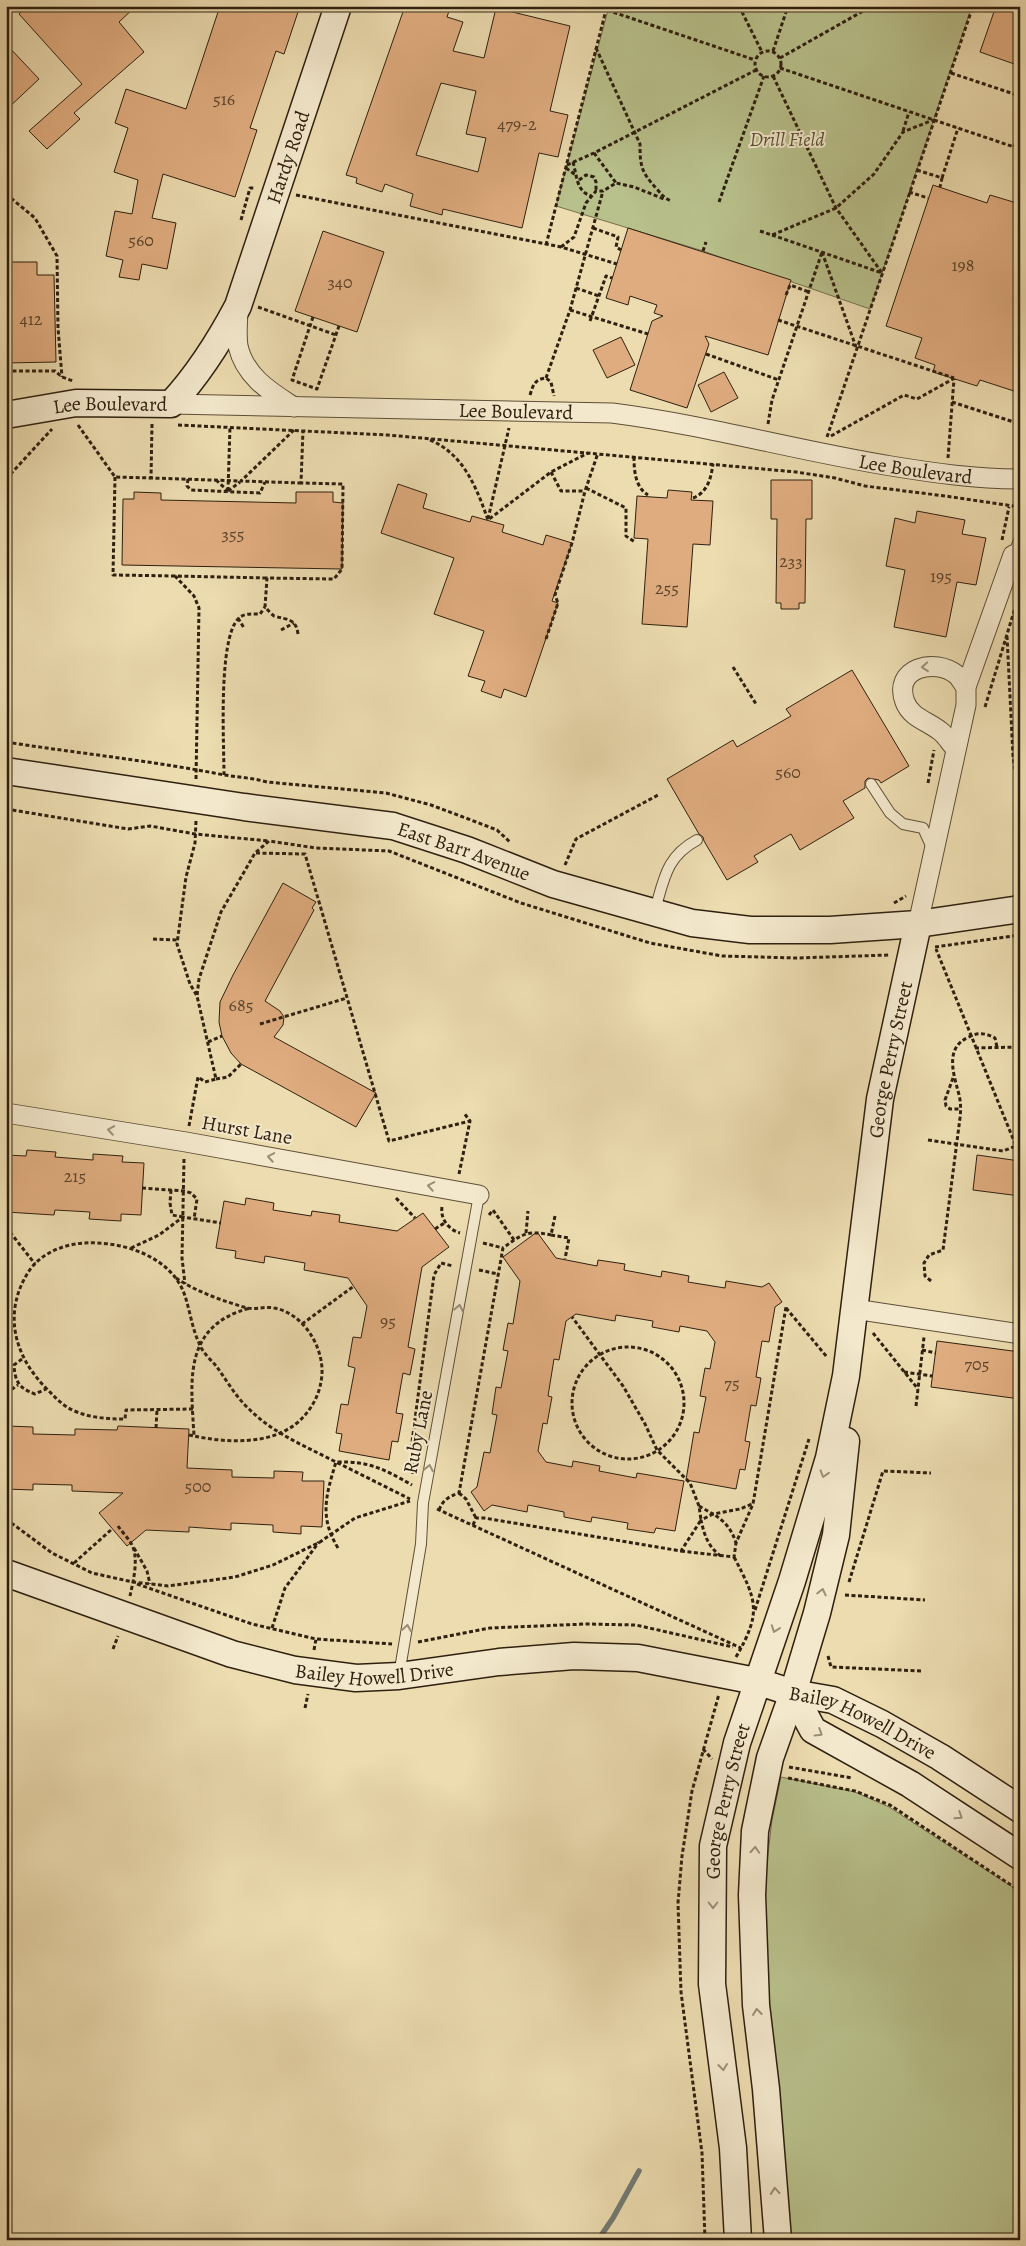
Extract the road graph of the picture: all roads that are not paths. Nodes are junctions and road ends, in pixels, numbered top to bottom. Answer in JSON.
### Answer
{"nodes":[{"id":1,"x":338,"y":6,"type":"edge"},
{"id":2,"x":248,"y":306,"type":"junction"},
{"id":3,"x":294,"y":407,"type":"junction"},
{"id":4,"x":6,"y":415,"type":"edge"},
{"id":5,"x":168,"y":418,"type":"junction"},
{"id":6,"x":1020,"y":479,"type":"edge"},
{"id":7,"x":1016,"y":546,"type":"edge"},
{"id":8,"x":966,"y":687,"type":"junction"},
{"id":9,"x":955,"y":748,"type":"junction"},
{"id":10,"x":6,"y":771,"type":"edge"},
{"id":11,"x":871,"y":784,"type":"dead end"},
{"id":12,"x":697,"y":840,"type":"dead end"},
{"id":13,"x":934,"y":853,"type":"junction"},
{"id":14,"x":1020,"y":909,"type":"edge"},
{"id":15,"x":654,"y":914,"type":"junction"},
{"id":16,"x":918,"y":924,"type":"junction"},
{"id":17,"x":6,"y":1113,"type":"edge"},
{"id":18,"x":479,"y":1195,"type":"joint"},
{"id":19,"x":862,"y":1318,"type":"junction"},
{"id":20,"x":1020,"y":1334,"type":"edge"},
{"id":21,"x":840,"y":1368,"type":"junction"},
{"id":22,"x":6,"y":1574,"type":"edge"},
{"id":23,"x":399,"y":1676,"type":"junction"},
{"id":24,"x":756,"y":1681,"type":"junction"},
{"id":25,"x":793,"y":1693,"type":"junction"},
{"id":26,"x":1020,"y":1809,"type":"edge"},
{"id":27,"x":1020,"y":1856,"type":"edge"},
{"id":28,"x":738,"y":2240,"type":"edge"},
{"id":29,"x":778,"y":2240,"type":"edge"}],
"edges":[{"from":1,"to":2,"type":"street","name":"Hardy Road"},
{"from":2,"to":3,"type":"street","name":"Hardy Road"},
{"from":2,"to":5,"type":"street","name":"Hardy Road"},
{"from":3,"to":5,"type":"street","name":"Lee Boulevard"},
{"from":3,"to":6,"type":"street","name":"Lee Boulevard"},
{"from":4,"to":5,"type":"street","name":"Lee Boulevard"},
{"from":7,"to":8,"type":"street","name":"George Perry Street"},
{"from":8,"to":9,"type":"street","name":"George Perry Street"},
{"from":8,"to":9,"type":"street","one_way":true},
{"from":9,"to":13,"type":"street","name":"George Perry Street"},
{"from":10,"to":15,"type":"street","name":"East Barr Avenue"},
{"from":11,"to":13,"type":"lane"},
{"from":12,"to":15,"type":"lane"},
{"from":13,"to":16,"type":"street","name":"George Perry Street"},
{"from":14,"to":16,"type":"street","name":"East Barr Avenue"},
{"from":15,"to":16,"type":"street","name":"East Barr Avenue"},
{"from":16,"to":19,"type":"street","name":"George Perry Street"},
{"from":18,"to":17,"type":"street","name":"Hurst Lane","one_way":true},
{"from":23,"to":18,"type":"lane","name":"Ruby Lane","one_way":true},
{"from":19,"to":20,"type":"street"},
{"from":19,"to":21,"type":"street","name":"George Perry Street"},
{"from":21,"to":24,"type":"street","name":"George Perry Street","one_way":true},
{"from":25,"to":21,"type":"street","name":"George Perry Street","one_way":true},
{"from":22,"to":23,"type":"street","name":"Bailey Howell Drive"},
{"from":23,"to":24,"type":"street","name":"Bailey Howell Drive"},
{"from":24,"to":25,"type":"street","name":"Bailey Howell Drive"},
{"from":24,"to":28,"type":"street","name":"George Perry Street","one_way":true},
{"from":25,"to":26,"type":"street","name":"Bailey Howell Drive"},
{"from":25,"to":27,"type":"street","name":"Bailey Howell Drive","one_way":true},
{"from":29,"to":25,"type":"street","name":"George Perry Street","one_way":true}]}
